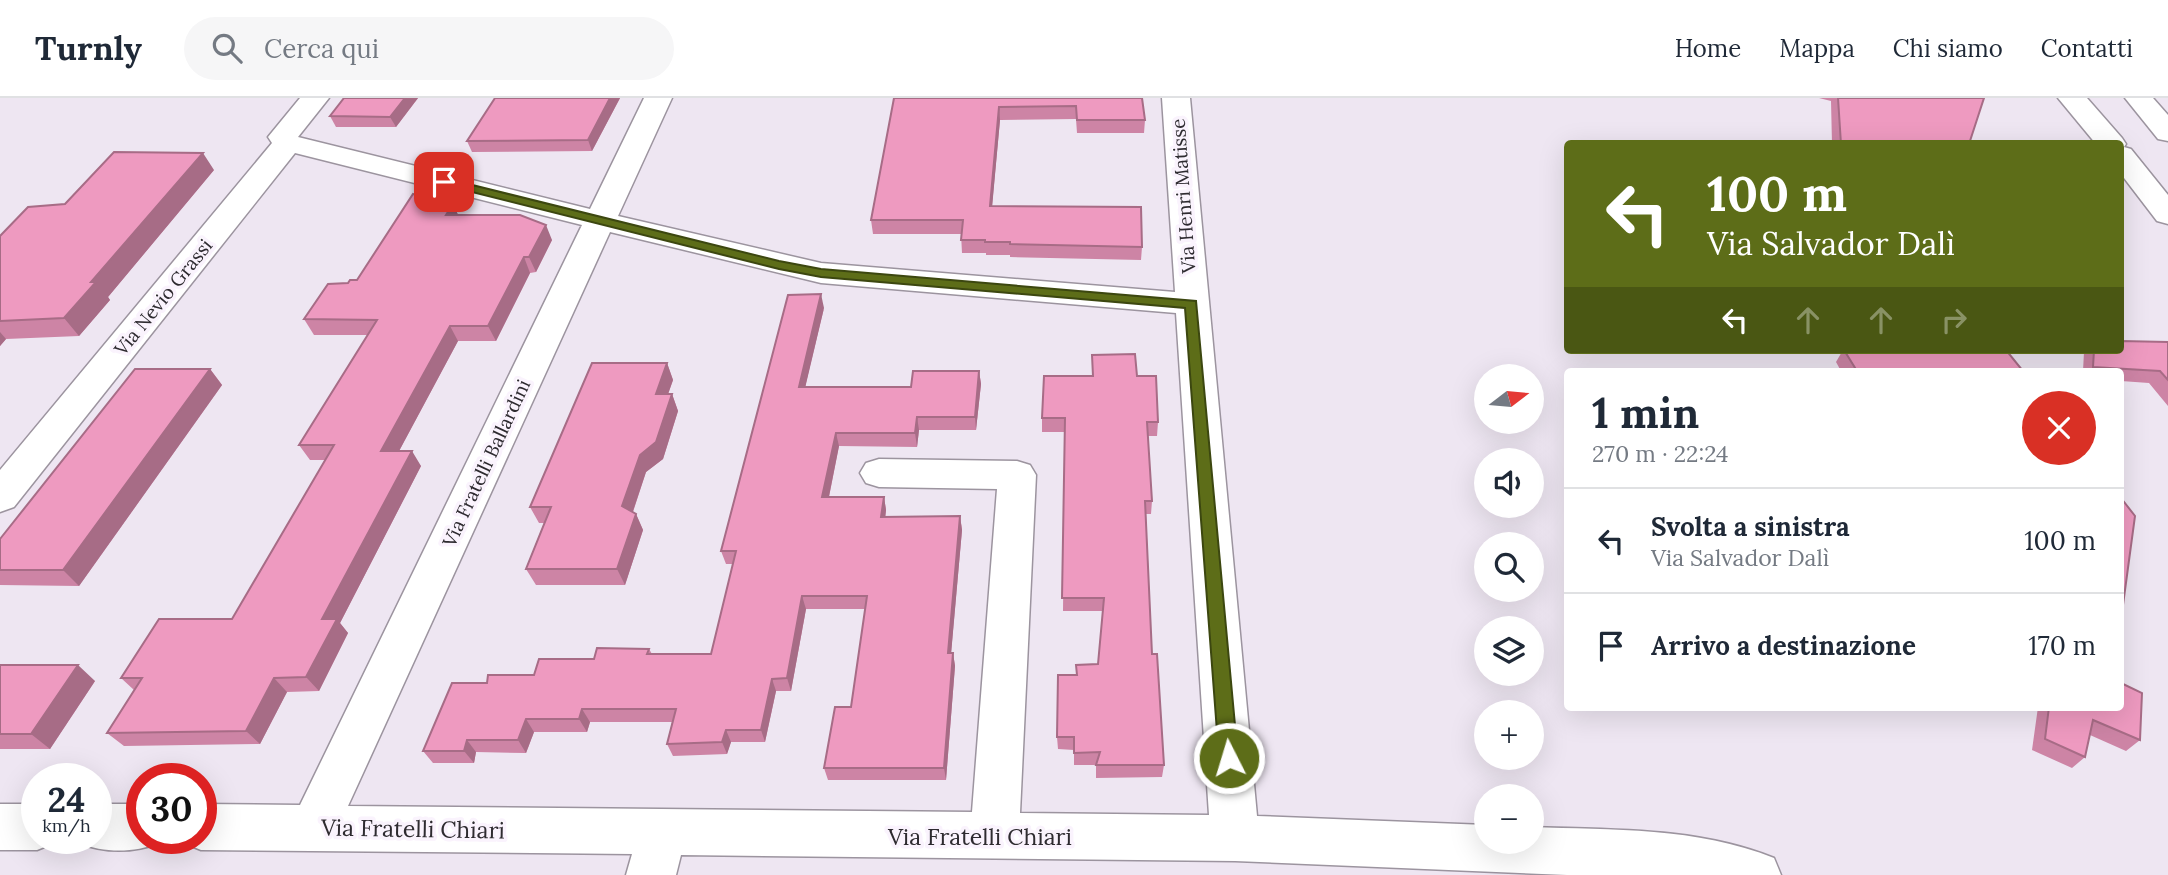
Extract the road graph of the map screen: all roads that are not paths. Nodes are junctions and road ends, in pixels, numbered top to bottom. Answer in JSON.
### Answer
{"nodes":[{"id":1,"x":315,"y":98,"type":"edge"},
{"id":2,"x":658,"y":98,"type":"edge"},
{"id":3,"x":1176,"y":98,"type":"edge"},
{"id":4,"x":2072,"y":98,"type":"edge"},
{"id":5,"x":2138,"y":98,"type":"edge"},
{"id":6,"x":2168,"y":133,"type":"edge"},
{"id":7,"x":2109,"y":140,"type":"edge"},
{"id":8,"x":288,"y":142,"type":"junction"},
{"id":9,"x":2124,"y":159,"type":"edge"},
{"id":10,"x":2168,"y":215,"type":"edge"},
{"id":11,"x":600,"y":221,"type":"junction"},
{"id":12,"x":1191,"y":304,"type":"junction"},
{"id":13,"x":879,"y":474,"type":"dead end"},
{"id":14,"x":0,"y":497,"type":"edge"},
{"id":15,"x":0,"y":827,"type":"edge"},
{"id":16,"x":21,"y":827,"type":"edge"},
{"id":17,"x":217,"y":827,"type":"edge"},
{"id":18,"x":314,"y":827,"type":"junction"},
{"id":19,"x":995,"y":837,"type":"junction"},
{"id":20,"x":1235,"y":838,"type":"junction"},
{"id":21,"x":656,"y":854,"type":"edge"},
{"id":22,"x":1756,"y":875,"type":"edge"}],
"edges":[{"from":1,"to":8,"type":"main road","name":"Via Nevio Grassi"},
{"from":2,"to":11,"type":"main road","name":"Via Fratelli Ballardini"},
{"from":3,"to":12,"type":"main road","name":"Via Henri Matisse"},
{"from":4,"to":7,"type":"main road"},
{"from":5,"to":6,"type":"main road"},
{"from":8,"to":11,"type":"main road"},
{"from":8,"to":14,"type":"main road","name":"Via Nevio Grassi"},
{"from":9,"to":10,"type":"main road"},
{"from":11,"to":12,"type":"main road"},
{"from":11,"to":18,"type":"main road","name":"Via Fratelli Ballardini"},
{"from":12,"to":20,"type":"main road","name":"Via Henri Matisse"},
{"from":13,"to":19,"type":"main road"},
{"from":15,"to":16,"type":"main road"},
{"from":17,"to":18,"type":"main road","name":"Via Fratelli Chiari"},
{"from":18,"to":21,"type":"main road","name":"Via Fratelli Chiari"},
{"from":19,"to":20,"type":"main road","name":"Via Fratelli Chiari"},
{"from":19,"to":21,"type":"main road","name":"Via Fratelli Chiari"},
{"from":20,"to":22,"type":"main road","name":"Via Fratelli Chiari"}]}
